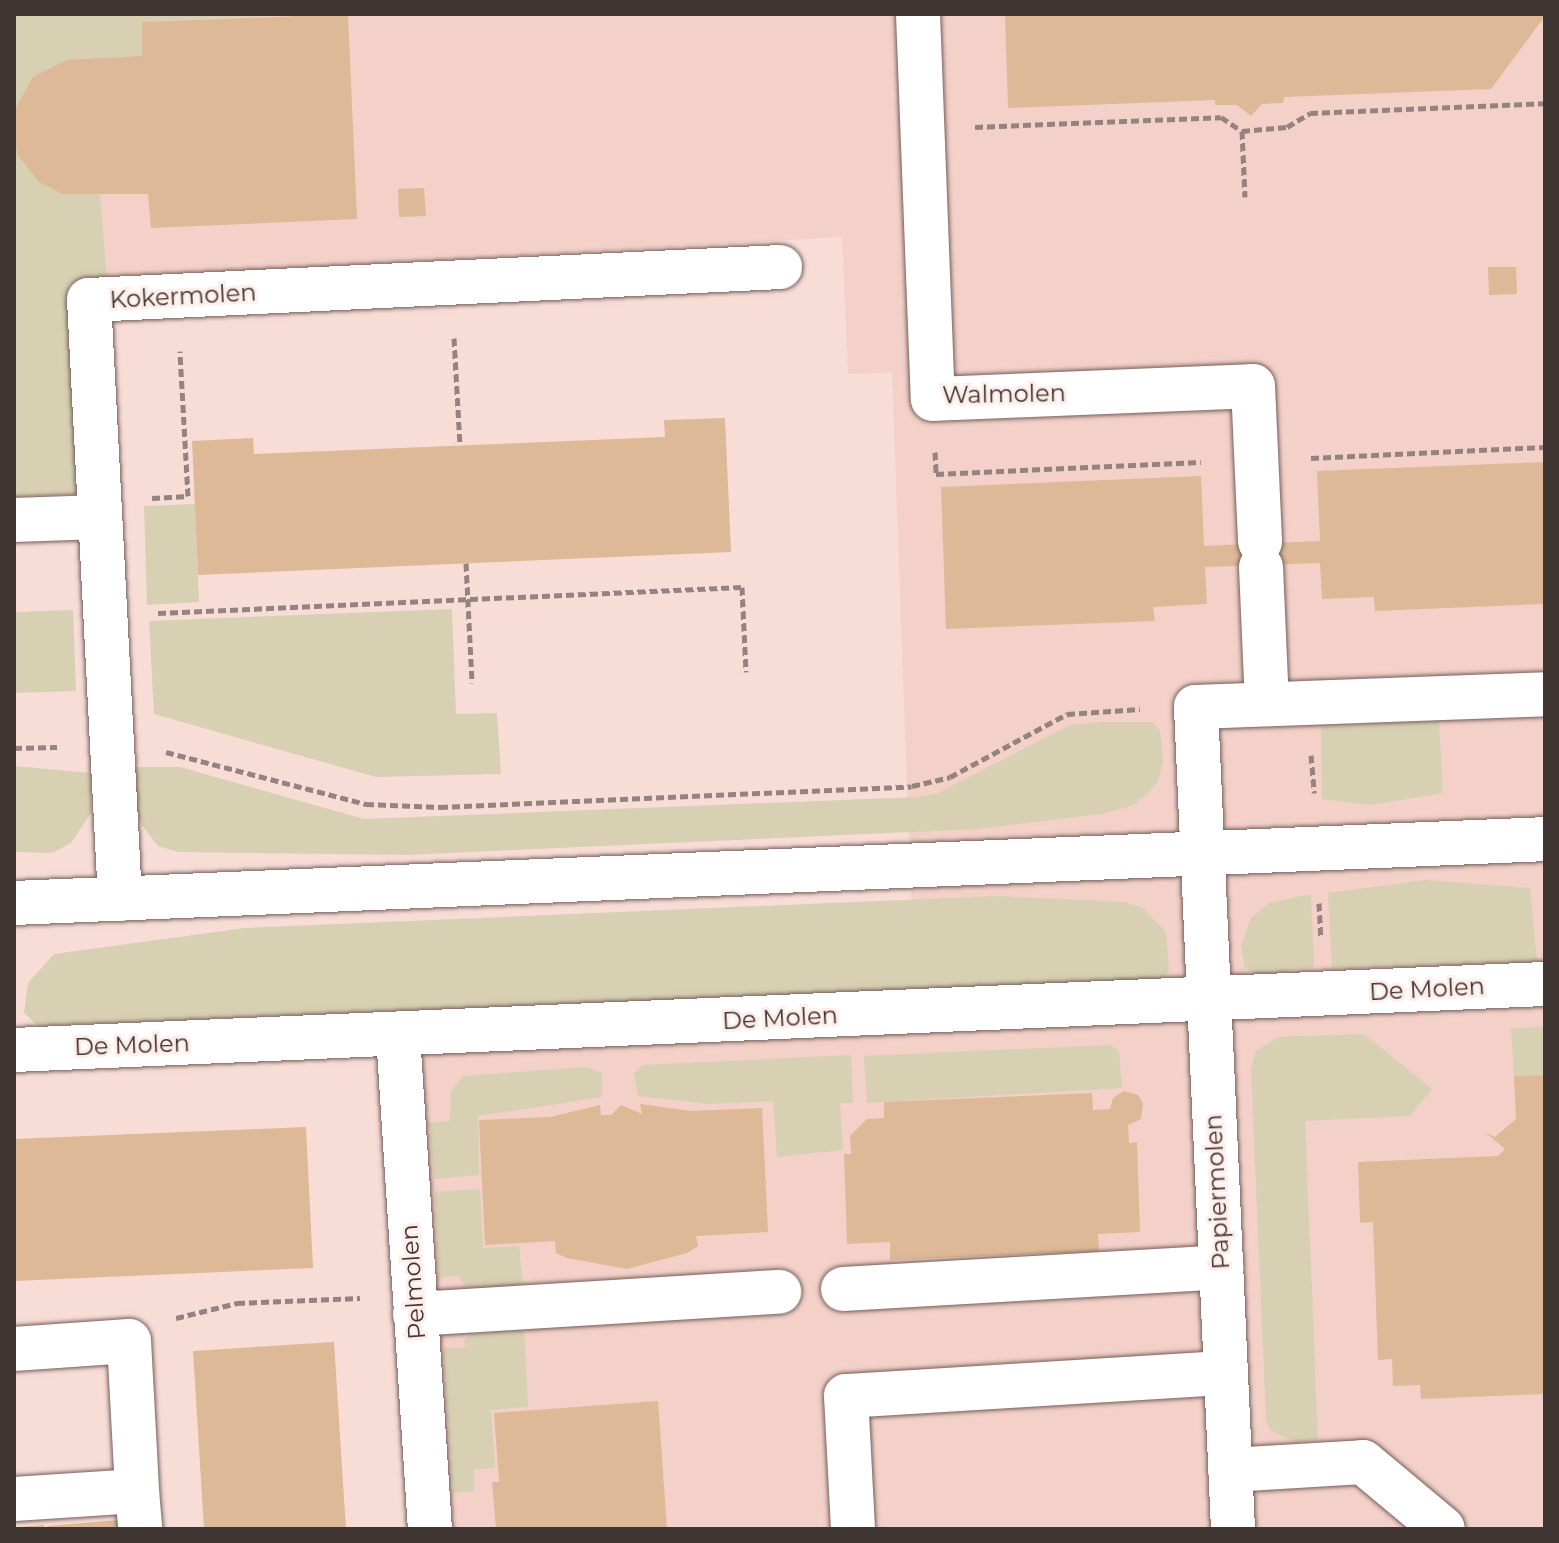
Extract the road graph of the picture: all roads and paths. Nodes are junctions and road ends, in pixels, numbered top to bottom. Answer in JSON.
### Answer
{"nodes":[{"id":1,"x":918,"y":14,"type":"edge"},
{"id":2,"x":1545,"y":103,"type":"edge"},
{"id":3,"x":922,"y":129,"type":"junction"},
{"id":4,"x":1242,"y":131,"type":"junction"},
{"id":5,"x":1245,"y":197,"type":"dead end"},
{"id":6,"x":780,"y":267,"type":"dead end"},
{"id":7,"x":451,"y":283,"type":"junction"},
{"id":8,"x":188,"y":296,"type":"junction"},
{"id":9,"x":460,"y":445,"type":"dead end"},
{"id":10,"x":100,"y":509,"type":"junction"},
{"id":11,"x":14,"y":520,"type":"edge"},
{"id":12,"x":466,"y":563,"type":"dead end"},
{"id":13,"x":468,"y":599,"type":"junction"},
{"id":14,"x":105,"y":615,"type":"junction"},
{"id":15,"x":746,"y":672,"type":"dead end"},
{"id":16,"x":472,"y":683,"type":"dead end"},
{"id":17,"x":1545,"y":694,"type":"edge"},
{"id":18,"x":1267,"y":704,"type":"junction"},
{"id":19,"x":1196,"y":707,"type":"junction"},
{"id":20,"x":112,"y":748,"type":"junction"},
{"id":21,"x":1545,"y":839,"type":"edge"},
{"id":22,"x":1204,"y":854,"type":"junction"},
{"id":23,"x":120,"y":899,"type":"junction"},
{"id":24,"x":14,"y":903,"type":"edge"},
{"id":25,"x":1545,"y":984,"type":"edge"},
{"id":26,"x":1208,"y":999,"type":"junction"},
{"id":27,"x":398,"y":1035,"type":"junction"},
{"id":28,"x":14,"y":1050,"type":"edge"},
{"id":29,"x":1221,"y":1267,"type":"junction"},
{"id":30,"x":843,"y":1289,"type":"dead end"},
{"id":31,"x":779,"y":1292,"type":"dead end"},
{"id":32,"x":415,"y":1305,"type":"junction"},
{"id":33,"x":129,"y":1341,"type":"junction"},
{"id":34,"x":14,"y":1349,"type":"edge"},
{"id":35,"x":1225,"y":1373,"type":"junction"},
{"id":36,"x":1230,"y":1470,"type":"junction"},
{"id":37,"x":14,"y":1499,"type":"edge"},
{"id":38,"x":138,"y":1510,"type":"edge"},
{"id":39,"x":430,"y":1529,"type":"edge"},
{"id":40,"x":853,"y":1529,"type":"edge"},
{"id":41,"x":1233,"y":1529,"type":"edge"},
{"id":42,"x":1443,"y":1529,"type":"edge"}],
"edges":[{"from":1,"to":3,"type":"street","name":"Walmolen"},
{"from":2,"to":4,"type":"path"},
{"from":3,"to":4,"type":"path"},
{"from":3,"to":18,"type":"street","name":"Walmolen"},
{"from":4,"to":5,"type":"path"},
{"from":6,"to":7,"type":"street","name":"Kokermolen"},
{"from":7,"to":8,"type":"street","name":"Kokermolen"},
{"from":7,"to":9,"type":"path"},
{"from":8,"to":10,"type":"path"},
{"from":8,"to":10,"type":"street","name":"Kokermolen"},
{"from":10,"to":11,"type":"street"},
{"from":10,"to":14,"type":"street","name":"Kokermolen"},
{"from":12,"to":13,"type":"path"},
{"from":13,"to":14,"type":"path"},
{"from":13,"to":15,"type":"path"},
{"from":13,"to":16,"type":"path"},
{"from":14,"to":20,"type":"street","name":"Kokermolen"},
{"from":17,"to":18,"type":"street"},
{"from":18,"to":19,"type":"street"},
{"from":19,"to":20,"type":"path"},
{"from":19,"to":22,"type":"street"},
{"from":20,"to":23,"type":"street","name":"Kokermolen"},
{"from":21,"to":22,"type":"street"},
{"from":22,"to":23,"type":"street"},
{"from":22,"to":26,"type":"street","name":"Papiermolen"},
{"from":23,"to":24,"type":"street"},
{"from":25,"to":26,"type":"street","name":"De Molen"},
{"from":26,"to":27,"type":"street","name":"De Molen"},
{"from":26,"to":29,"type":"street","name":"Papiermolen"},
{"from":27,"to":28,"type":"street","name":"De Molen"},
{"from":27,"to":32,"type":"street","name":"Pelmolen"},
{"from":29,"to":30,"type":"street"},
{"from":29,"to":35,"type":"street","name":"Papiermolen"},
{"from":31,"to":32,"type":"street"},
{"from":32,"to":33,"type":"path"},
{"from":32,"to":39,"type":"street","name":"Pelmolen"},
{"from":33,"to":34,"type":"street"},
{"from":33,"to":38,"type":"street"},
{"from":35,"to":36,"type":"street","name":"Papiermolen"},
{"from":35,"to":40,"type":"street"},
{"from":36,"to":41,"type":"street","name":"Papiermolen"},
{"from":36,"to":42,"type":"street"},
{"from":37,"to":38,"type":"street"}]}
